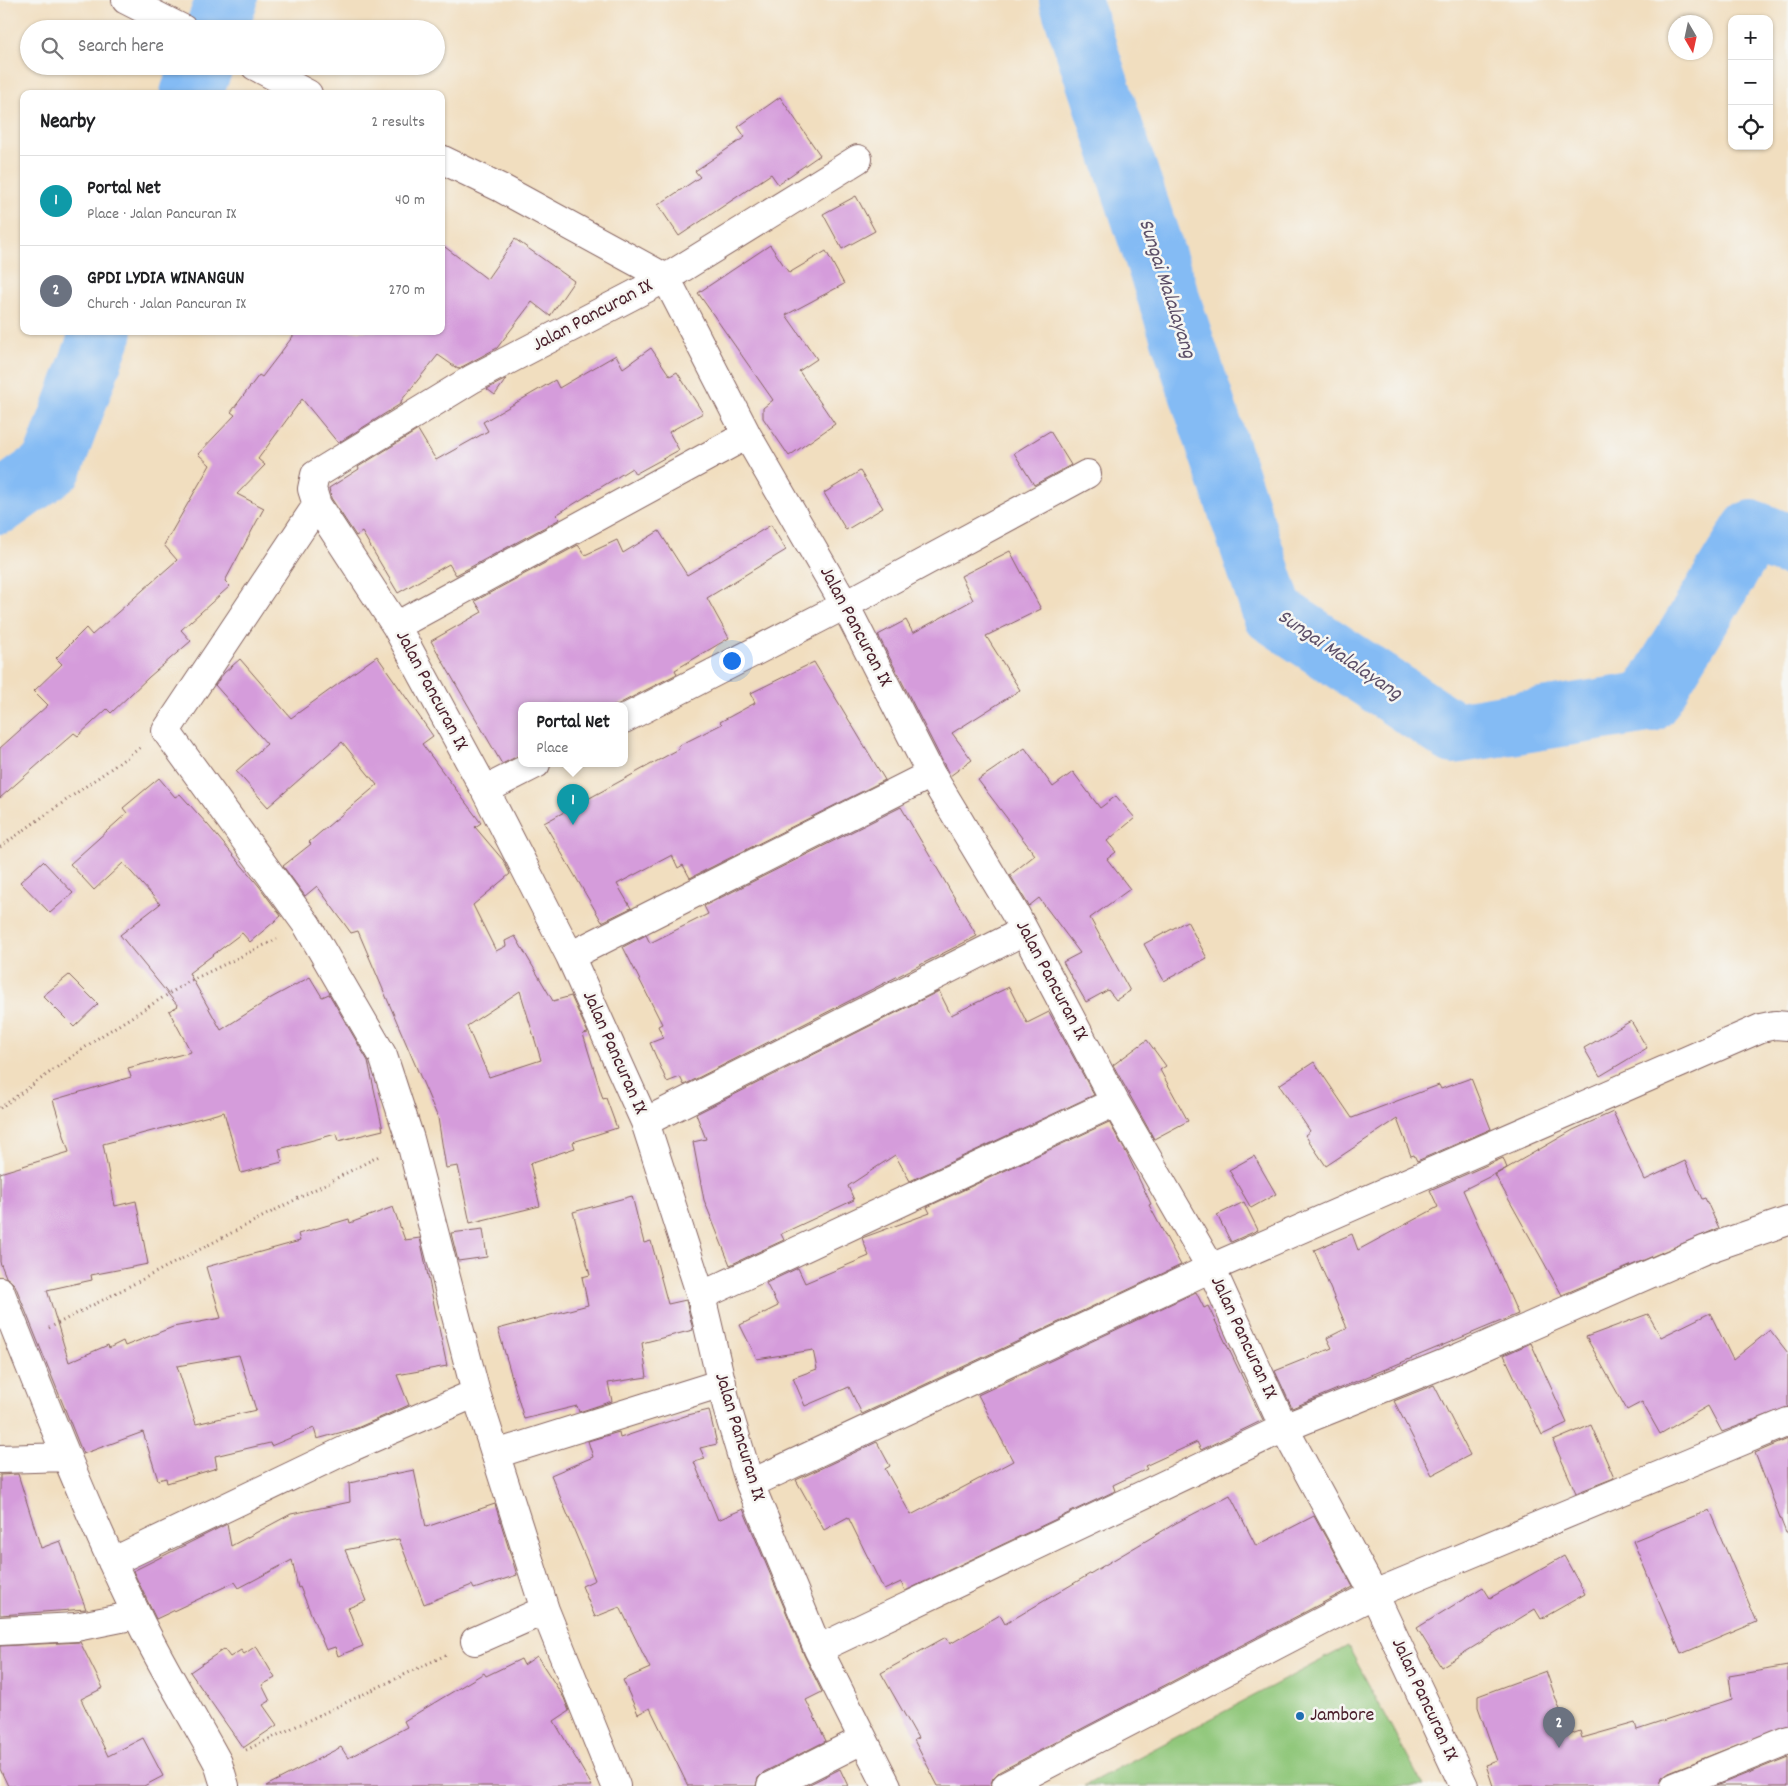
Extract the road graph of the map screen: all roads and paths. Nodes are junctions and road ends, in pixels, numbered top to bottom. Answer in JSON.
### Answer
{"nodes":[{"id":1,"x":126,"y":0,"type":"edge"},
{"id":2,"x":167,"y":20,"type":"edge"},
{"id":3,"x":273,"y":75,"type":"edge"},
{"id":4,"x":301,"y":90,"type":"edge"},
{"id":5,"x":858,"y":159,"type":"dead end"},
{"id":6,"x":445,"y":162,"type":"edge"},
{"id":7,"x":666,"y":278,"type":"junction"},
{"id":8,"x":747,"y":435,"type":"junction"},
{"id":9,"x":1087,"y":474,"type":"dead end"},
{"id":10,"x":317,"y":505,"type":"junction"},
{"id":11,"x":845,"y":605,"type":"junction"},
{"id":12,"x":396,"y":626,"type":"junction"},
{"id":13,"x":628,"y":716,"type":"edge"},
{"id":14,"x":166,"y":731,"type":"junction"},
{"id":15,"x":530,"y":767,"type":"edge"},
{"id":16,"x":931,"y":774,"type":"junction"},
{"id":17,"x":485,"y":790,"type":"junction"},
{"id":18,"x":0,"y":847,"type":"edge"},
{"id":19,"x":307,"y":925,"type":"junction"},
{"id":20,"x":1024,"y":931,"type":"junction"},
{"id":21,"x":570,"y":956,"type":"junction"},
{"id":22,"x":1788,"y":1026,"type":"edge"},
{"id":23,"x":1115,"y":1102,"type":"junction"},
{"id":24,"x":0,"y":1108,"type":"edge"},
{"id":25,"x":645,"y":1122,"type":"junction"},
{"id":26,"x":410,"y":1139,"type":"junction"},
{"id":27,"x":1788,"y":1222,"type":"edge"},
{"id":28,"x":1211,"y":1268,"type":"junction"},
{"id":29,"x":0,"y":1291,"type":"edge"},
{"id":30,"x":701,"y":1296,"type":"junction"},
{"id":31,"x":21,"y":1343,"type":"junction"},
{"id":32,"x":722,"y":1383,"type":"junction"},
{"id":33,"x":476,"y":1393,"type":"junction"},
{"id":34,"x":1788,"y":1422,"type":"edge"},
{"id":35,"x":1284,"y":1428,"type":"junction"},
{"id":36,"x":496,"y":1454,"type":"junction"},
{"id":37,"x":66,"y":1457,"type":"junction"},
{"id":38,"x":0,"y":1459,"type":"edge"},
{"id":39,"x":750,"y":1484,"type":"junction"},
{"id":40,"x":112,"y":1562,"type":"junction"},
{"id":41,"x":1374,"y":1594,"type":"junction"},
{"id":42,"x":545,"y":1610,"type":"junction"},
{"id":43,"x":136,"y":1615,"type":"junction"},
{"id":44,"x":0,"y":1631,"type":"edge"},
{"id":45,"x":475,"y":1641,"type":"joint"},
{"id":46,"x":818,"y":1649,"type":"junction"},
{"id":47,"x":862,"y":1740,"type":"junction"},
{"id":48,"x":1788,"y":1740,"type":"edge"},
{"id":49,"x":222,"y":1774,"type":"edge"},
{"id":50,"x":616,"y":1786,"type":"edge"},
{"id":51,"x":771,"y":1786,"type":"edge"},
{"id":52,"x":887,"y":1786,"type":"edge"},
{"id":53,"x":1006,"y":1786,"type":"edge"},
{"id":54,"x":1464,"y":1786,"type":"edge"},
{"id":55,"x":1675,"y":1786,"type":"edge"}],
"edges":[{"from":1,"to":2,"type":"street"},
{"from":3,"to":4,"type":"street"},
{"from":5,"to":7,"type":"street"},
{"from":6,"to":7,"type":"street"},
{"from":7,"to":8,"type":"street","name":"Jalan Pancuran IX"},
{"from":7,"to":10,"type":"street","name":"Jalan Pancuran IX"},
{"from":8,"to":11,"type":"street","name":"Jalan Pancuran IX"},
{"from":8,"to":12,"type":"street"},
{"from":9,"to":11,"type":"street"},
{"from":10,"to":12,"type":"street","name":"Jalan Pancuran IX"},
{"from":10,"to":14,"type":"street"},
{"from":11,"to":13,"type":"street"},
{"from":11,"to":16,"type":"street","name":"Jalan Pancuran IX"},
{"from":12,"to":17,"type":"street","name":"Jalan Pancuran IX"},
{"from":14,"to":18,"type":"path"},
{"from":14,"to":19,"type":"street"},
{"from":15,"to":17,"type":"street"},
{"from":16,"to":20,"type":"street","name":"Jalan Pancuran IX"},
{"from":16,"to":21,"type":"street"},
{"from":17,"to":21,"type":"street","name":"Jalan Pancuran IX"},
{"from":19,"to":24,"type":"path"},
{"from":19,"to":26,"type":"street"},
{"from":20,"to":23,"type":"street","name":"Jalan Pancuran IX"},
{"from":20,"to":25,"type":"street"},
{"from":21,"to":25,"type":"street","name":"Jalan Pancuran IX"},
{"from":22,"to":28,"type":"street"},
{"from":23,"to":28,"type":"street","name":"Jalan Pancuran IX"},
{"from":23,"to":30,"type":"street"},
{"from":25,"to":30,"type":"street","name":"Jalan Pancuran IX"},
{"from":26,"to":31,"type":"path"},
{"from":26,"to":33,"type":"street"},
{"from":27,"to":35,"type":"street"},
{"from":28,"to":35,"type":"street","name":"Jalan Pancuran IX"},
{"from":28,"to":39,"type":"street"},
{"from":29,"to":31,"type":"street"},
{"from":30,"to":32,"type":"street","name":"Jalan Pancuran IX"},
{"from":31,"to":37,"type":"street"},
{"from":32,"to":36,"type":"street"},
{"from":32,"to":39,"type":"street","name":"Jalan Pancuran IX"},
{"from":33,"to":36,"type":"street"},
{"from":33,"to":40,"type":"street"},
{"from":34,"to":41,"type":"street"},
{"from":35,"to":41,"type":"street","name":"Jalan Pancuran IX"},
{"from":35,"to":46,"type":"street"},
{"from":36,"to":42,"type":"street"},
{"from":37,"to":38,"type":"street"},
{"from":37,"to":40,"type":"street"},
{"from":39,"to":46,"type":"street","name":"Jalan Pancuran IX"},
{"from":40,"to":43,"type":"street"},
{"from":41,"to":53,"type":"street"},
{"from":41,"to":54,"type":"street","name":"Jalan Pancuran IX"},
{"from":42,"to":45,"type":"street"},
{"from":42,"to":50,"type":"street"},
{"from":43,"to":44,"type":"street"},
{"from":43,"to":49,"type":"street"},
{"from":45,"to":49,"type":"path"},
{"from":46,"to":47,"type":"street","name":"Jalan Pancuran IX"},
{"from":47,"to":51,"type":"street"},
{"from":47,"to":52,"type":"street","name":"Jalan Pancuran IX"},
{"from":48,"to":55,"type":"street"}]}
